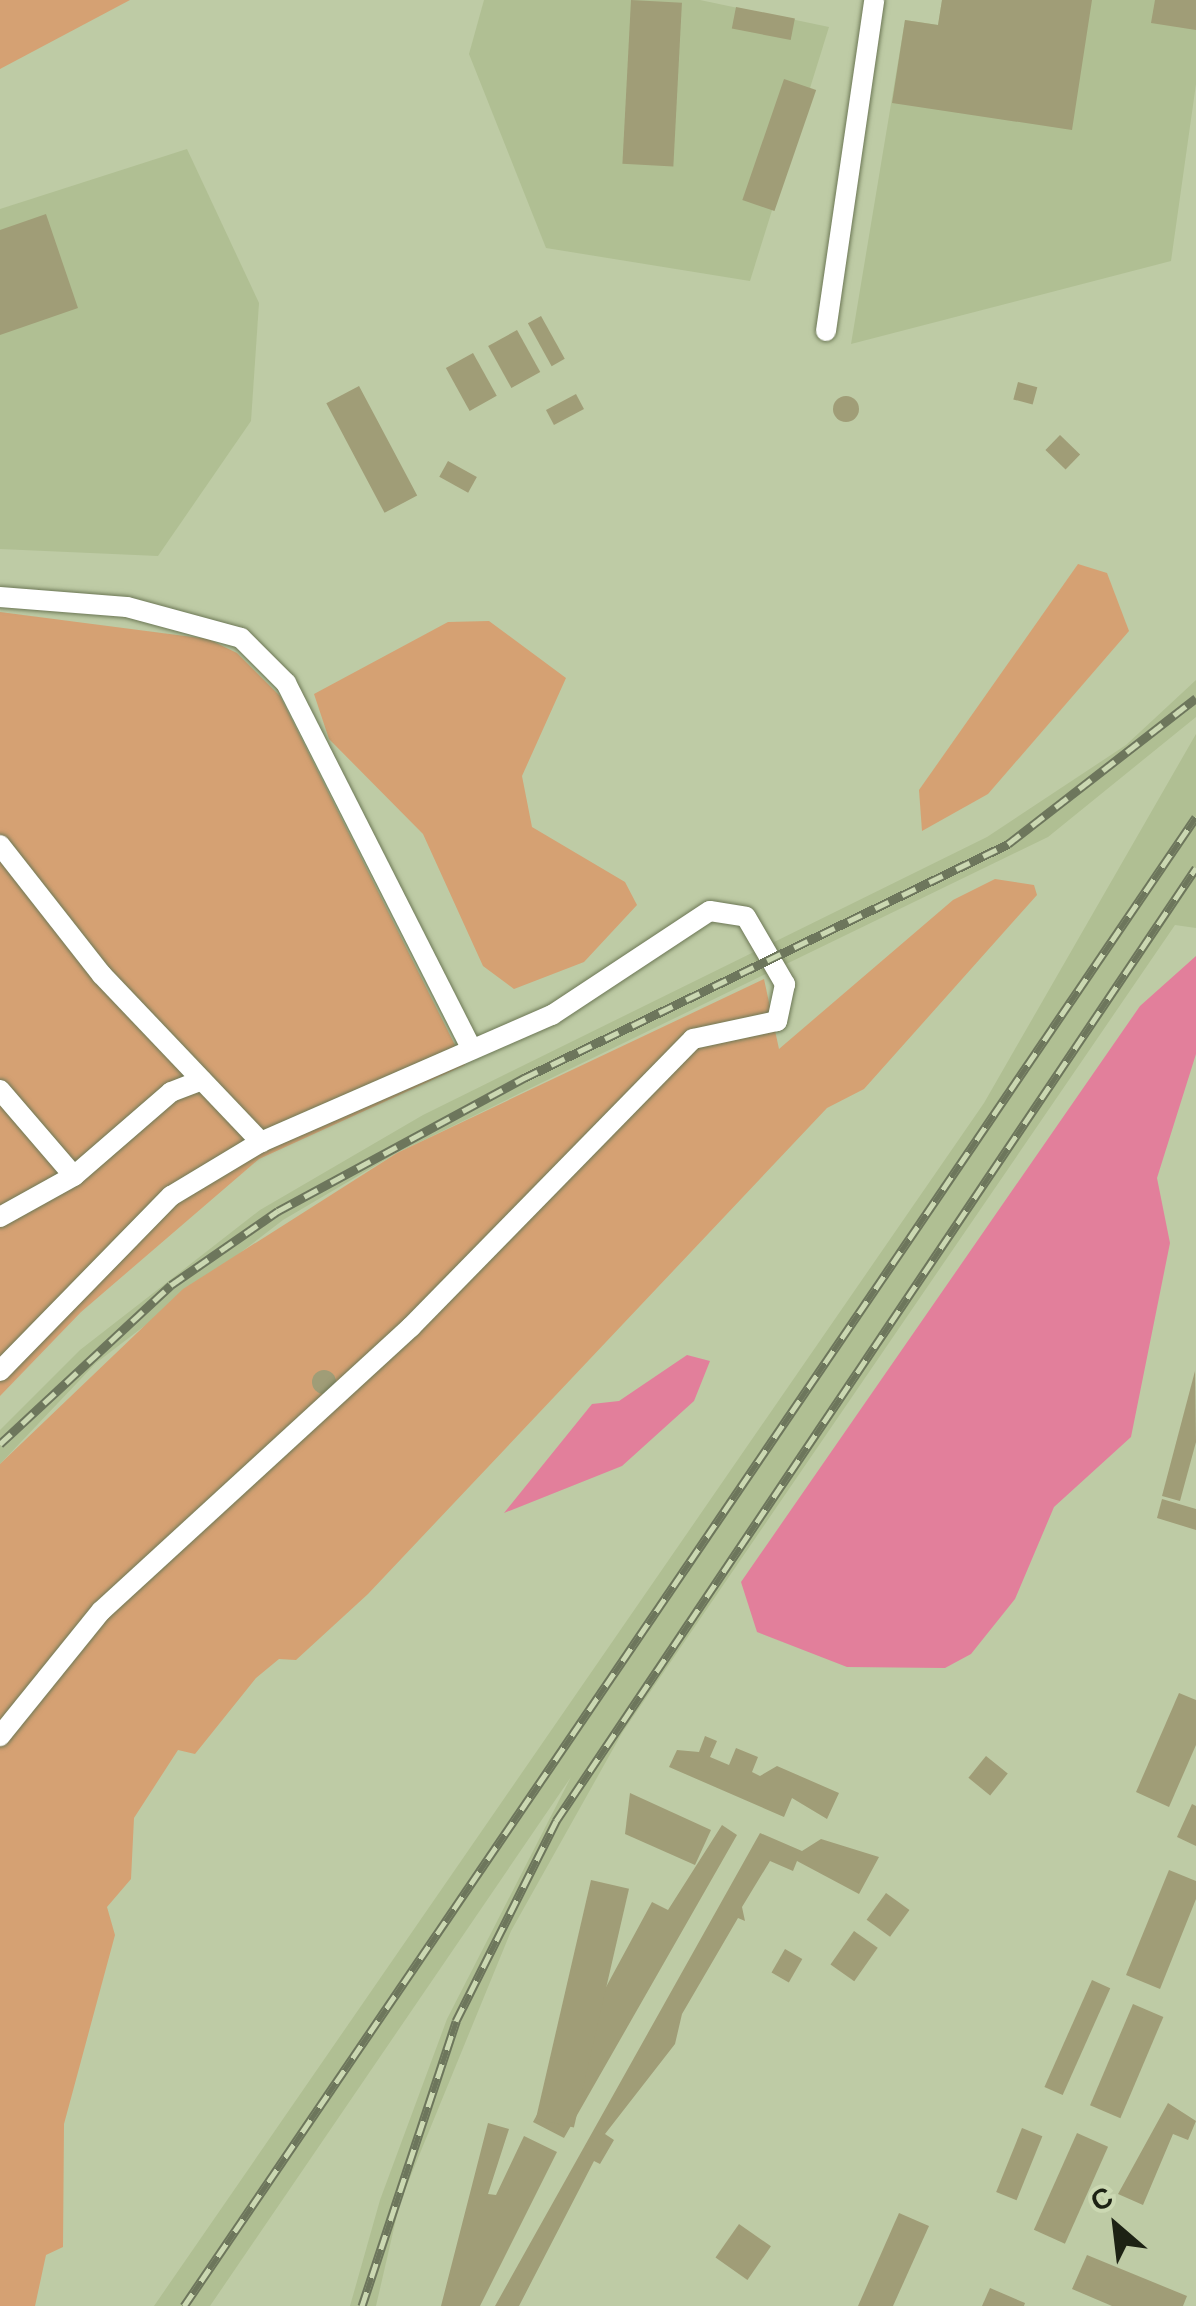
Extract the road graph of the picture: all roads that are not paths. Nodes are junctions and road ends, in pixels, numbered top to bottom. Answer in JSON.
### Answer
{"nodes":[{"id":1,"x":871,"y":0,"type":"edge"},
{"id":2,"x":826,"y":331,"type":"dead end"},
{"id":3,"x":0,"y":597,"type":"edge"},
{"id":4,"x":0,"y":845,"type":"edge"},
{"id":5,"x":471,"y":1047,"type":"junction"},
{"id":6,"x":202,"y":1080,"type":"junction"},
{"id":7,"x":0,"y":1090,"type":"edge"},
{"id":8,"x":261,"y":1142,"type":"junction"},
{"id":9,"x":74,"y":1176,"type":"junction"},
{"id":10,"x":0,"y":1217,"type":"edge"},
{"id":11,"x":0,"y":1372,"type":"edge"},
{"id":12,"x":0,"y":1736,"type":"edge"}],
"edges":[{"from":1,"to":2,"type":"street"},
{"from":3,"to":5,"type":"street"},
{"from":4,"to":6,"type":"street"},
{"from":5,"to":8,"type":"street"},
{"from":5,"to":12,"type":"street"},
{"from":6,"to":8,"type":"street"},
{"from":6,"to":9,"type":"street"},
{"from":7,"to":9,"type":"street"},
{"from":8,"to":11,"type":"street"},
{"from":9,"to":10,"type":"street"}]}
